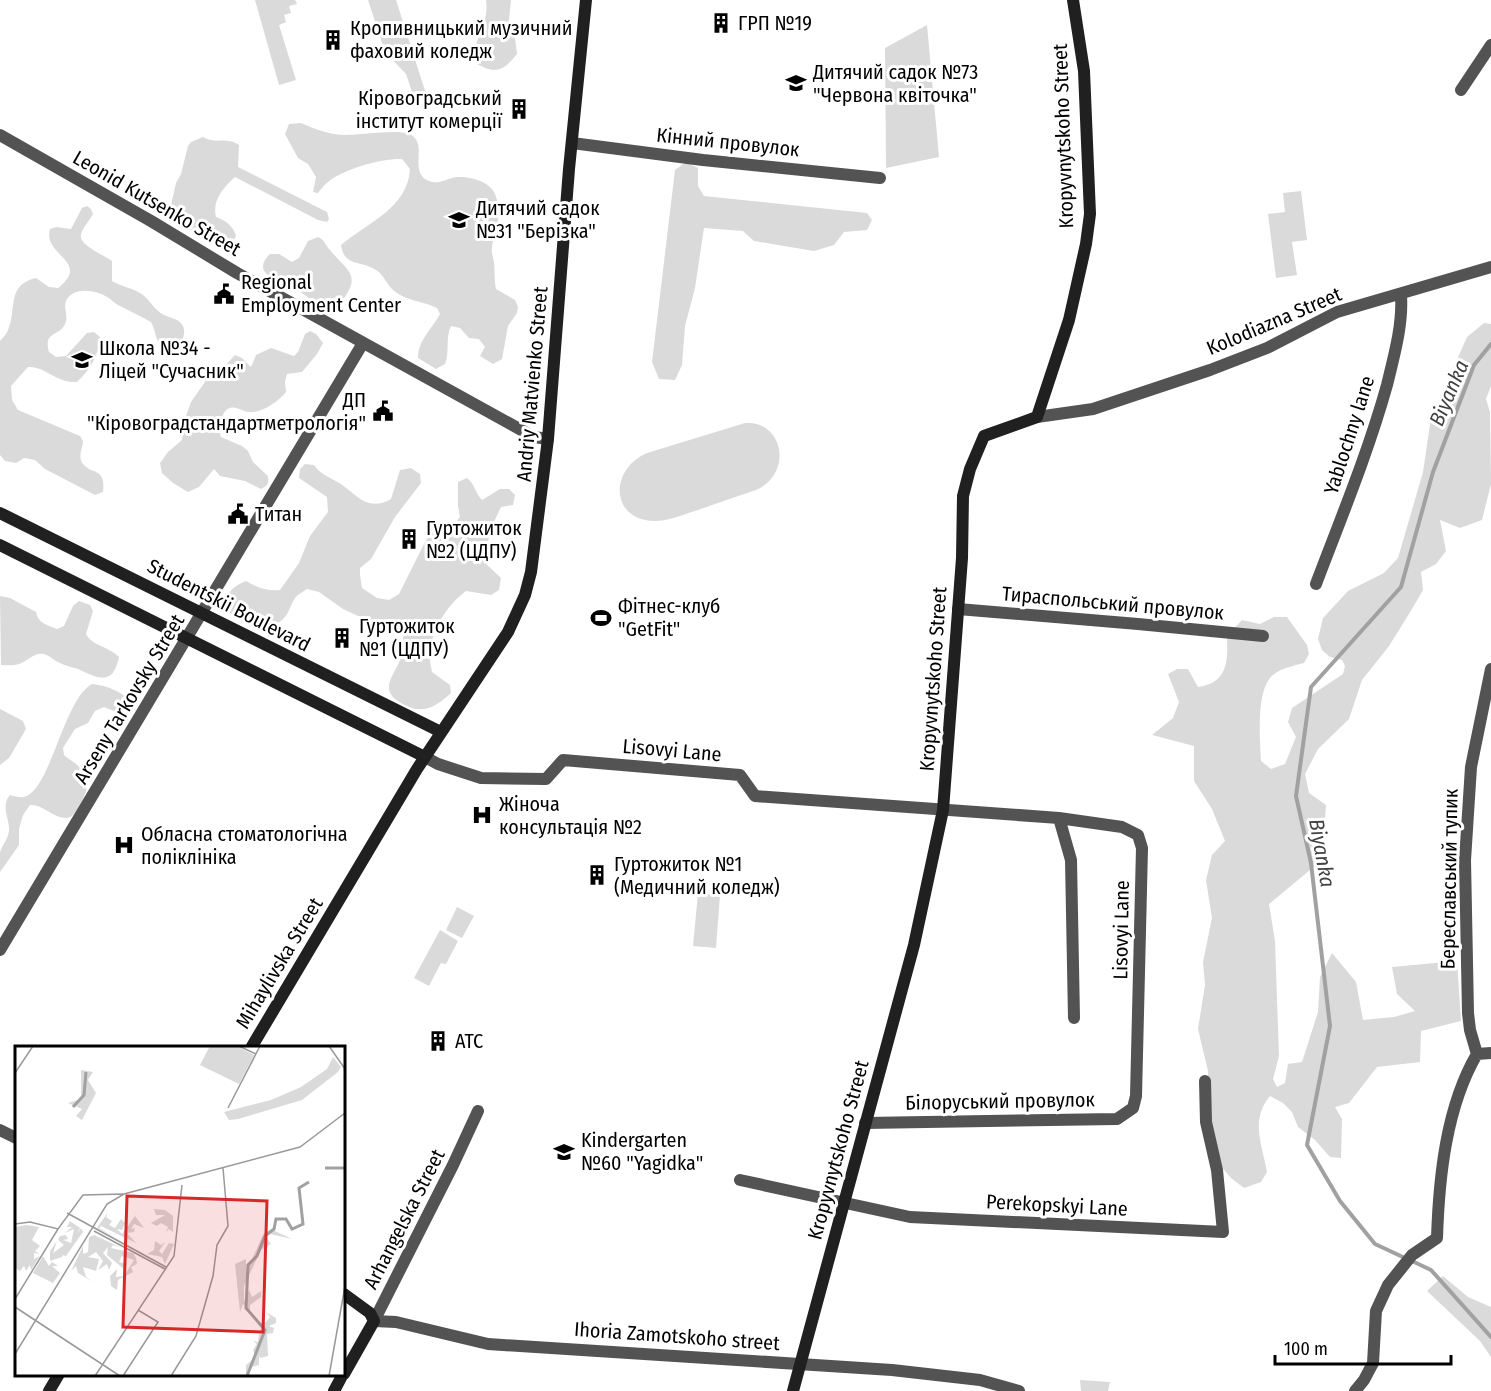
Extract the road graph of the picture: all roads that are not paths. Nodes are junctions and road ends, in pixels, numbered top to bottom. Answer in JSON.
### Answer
{"nodes":[{"id":1,"x":586,"y":0,"type":"edge"},
{"id":2,"x":1073,"y":0,"type":"edge"},
{"id":3,"x":1491,"y":45,"type":"edge"},
{"id":4,"x":1461,"y":90,"type":"dead end"},
{"id":5,"x":0,"y":135,"type":"edge"},
{"id":6,"x":572,"y":143,"type":"junction"},
{"id":7,"x":880,"y":178,"type":"dead end"},
{"id":8,"x":1491,"y":267,"type":"edge"},
{"id":9,"x":1401,"y":295,"type":"junction"},
{"id":10,"x":363,"y":343,"type":"junction"},
{"id":11,"x":1037,"y":417,"type":"junction"},
{"id":12,"x":548,"y":439,"type":"junction"},
{"id":13,"x":0,"y":513,"type":"edge"},
{"id":14,"x":0,"y":545,"type":"edge"},
{"id":15,"x":1316,"y":584,"type":"dead end"},
{"id":16,"x":958,"y":609,"type":"junction"},
{"id":17,"x":203,"y":613,"type":"junction"},
{"id":18,"x":1263,"y":636,"type":"dead end"},
{"id":19,"x":188,"y":638,"type":"junction"},
{"id":20,"x":1491,"y":669,"type":"edge"},
{"id":21,"x":441,"y":732,"type":"junction"},
{"id":22,"x":434,"y":745,"type":"joint"},
{"id":23,"x":425,"y":758,"type":"junction"},
{"id":24,"x":943,"y":810,"type":"junction"},
{"id":25,"x":1059,"y":818,"type":"junction"},
{"id":26,"x":0,"y":950,"type":"edge"},
{"id":27,"x":1074,"y":1018,"type":"dead end"},
{"id":28,"x":252,"y":1046,"type":"edge"},
{"id":29,"x":1491,"y":1053,"type":"edge"},
{"id":30,"x":1477,"y":1054,"type":"junction"},
{"id":31,"x":1205,"y":1081,"type":"dead end"},
{"id":32,"x":1133,"y":1108,"type":"joint"},
{"id":33,"x":478,"y":1111,"type":"dead end"},
{"id":34,"x":865,"y":1123,"type":"junction"},
{"id":35,"x":0,"y":1130,"type":"edge"},
{"id":36,"x":15,"y":1138,"type":"edge"},
{"id":37,"x":740,"y":1179,"type":"dead end"},
{"id":38,"x":843,"y":1203,"type":"junction"},
{"id":39,"x":345,"y":1295,"type":"edge"},
{"id":40,"x":374,"y":1321,"type":"junction"},
{"id":41,"x":801,"y":1363,"type":"junction"},
{"id":42,"x":345,"y":1371,"type":"edge"},
{"id":43,"x":59,"y":1376,"type":"edge"},
{"id":44,"x":342,"y":1376,"type":"edge"},
{"id":45,"x":49,"y":1391,"type":"edge"},
{"id":46,"x":334,"y":1391,"type":"edge"},
{"id":47,"x":793,"y":1391,"type":"edge"},
{"id":48,"x":1019,"y":1391,"type":"edge"},
{"id":49,"x":1355,"y":1391,"type":"edge"}],
"edges":[{"from":1,"to":6,"type":"street","name":"Andriy Matvienko Street"},
{"from":2,"to":11,"type":"street","name":"Kropyvnytskoho Street"},
{"from":3,"to":4,"type":"street"},
{"from":5,"to":10,"type":"street","name":"Leonid Kutsenko Street"},
{"from":6,"to":7,"type":"street","name":"Кінний провулок"},
{"from":6,"to":12,"type":"street","name":"Andriy Matvienko Street"},
{"from":8,"to":9,"type":"street","name":"Kolodiazna Street"},
{"from":9,"to":11,"type":"street","name":"Kolodiazna Street"},
{"from":9,"to":15,"type":"street","name":"Yablochny lane"},
{"from":10,"to":12,"type":"street","name":"Leonid Kutsenko Street"},
{"from":10,"to":17,"type":"street","name":"Arseny Tarkovsky Street"},
{"from":11,"to":16,"type":"street","name":"Kropyvnytskoho Street"},
{"from":12,"to":21,"type":"street","name":"Andriy Matvienko Street"},
{"from":13,"to":17,"type":"street","name":"Studentskii Boulevard"},
{"from":14,"to":19,"type":"street"},
{"from":16,"to":18,"type":"street","name":"Тираспольський провулок"},
{"from":16,"to":24,"type":"street","name":"Kropyvnytskoho Street"},
{"from":17,"to":19,"type":"street","name":"Arseny Tarkovsky Street"},
{"from":17,"to":21,"type":"street","name":"Studentskii Boulevard"},
{"from":19,"to":23,"type":"street"},
{"from":19,"to":26,"type":"street","name":"Arseny Tarkovsky Street"},
{"from":20,"to":30,"type":"street","name":"Береславський тупик"},
{"from":21,"to":22,"type":"street","name":"Andriy Matvienko Street"},
{"from":22,"to":23,"type":"street","name":"Mihaylivska Street"},
{"from":23,"to":24,"type":"street","name":"Lisovyi Lane"},
{"from":23,"to":28,"type":"street","name":"Mihaylivska Street"},
{"from":24,"to":25,"type":"street","name":"Lisovyi Lane"},
{"from":24,"to":34,"type":"street","name":"Kropyvnytskoho Street"},
{"from":25,"to":27,"type":"street"},
{"from":25,"to":32,"type":"street","name":"Lisovyi Lane"},
{"from":29,"to":30,"type":"street"},
{"from":30,"to":49,"type":"street"},
{"from":31,"to":38,"type":"street","name":"Perekopskyi Lane"},
{"from":32,"to":34,"type":"street","name":"Білоруський провулок"},
{"from":33,"to":40,"type":"street","name":"Arhangelska Street"},
{"from":34,"to":38,"type":"street","name":"Kropyvnytskoho Street"},
{"from":35,"to":36,"type":"street"},
{"from":37,"to":38,"type":"street","name":"Perekopskyi Lane"},
{"from":38,"to":41,"type":"street","name":"Kropyvnytskoho Street"},
{"from":39,"to":40,"type":"street"},
{"from":40,"to":41,"type":"street","name":"Ihoria Zamotskoho street"},
{"from":40,"to":42,"type":"street","name":"Arhangelska Street"},
{"from":41,"to":47,"type":"street","name":"Kropyvnytskoho Street"},
{"from":41,"to":48,"type":"street","name":"Ihoria Zamotskoho street"},
{"from":43,"to":45,"type":"street"},
{"from":44,"to":46,"type":"street","name":"Arhangelska Street"}]}
